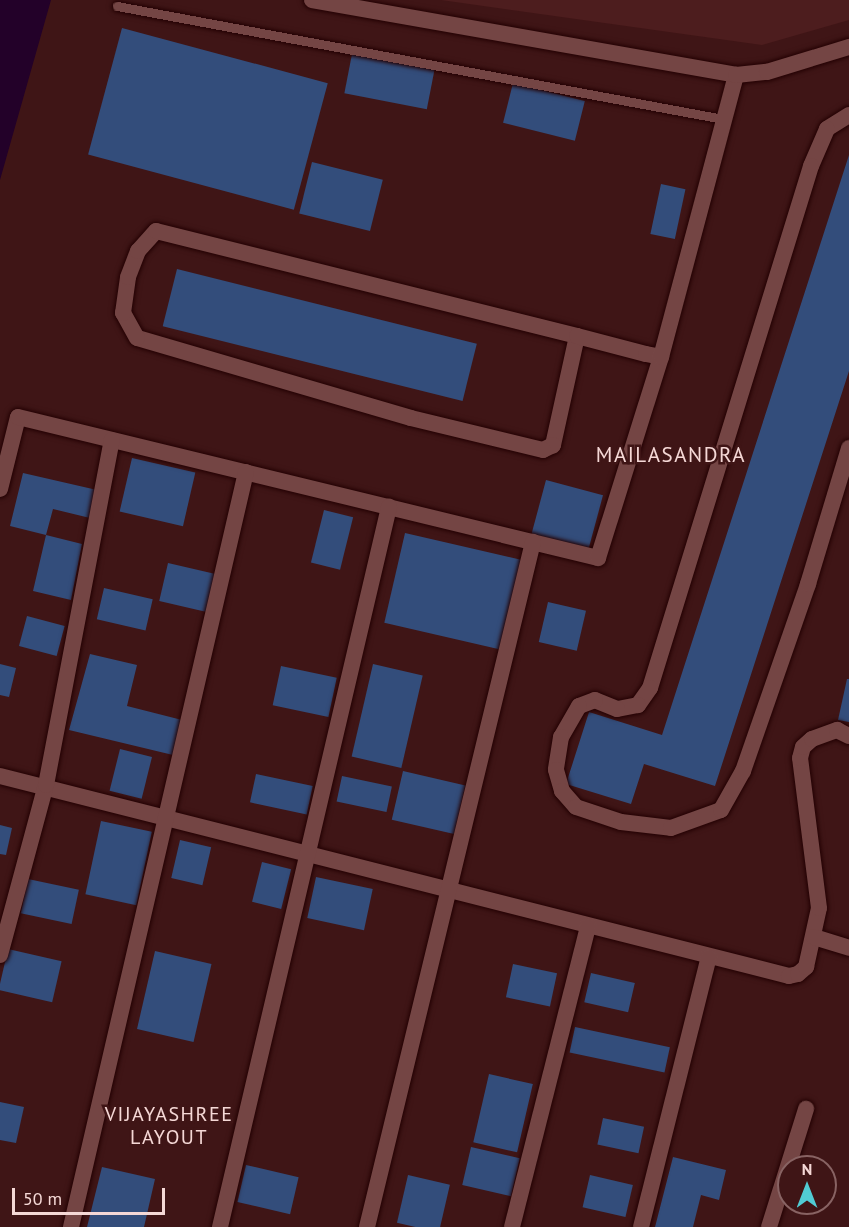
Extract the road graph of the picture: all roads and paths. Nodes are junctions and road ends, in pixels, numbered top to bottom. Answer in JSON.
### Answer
{"nodes":[{"id":1,"x":312,"y":0,"type":"edge"},
{"id":2,"x":117,"y":6,"type":"dead end"},
{"id":3,"x":849,"y":47,"type":"edge"},
{"id":4,"x":736,"y":75,"type":"junction"},
{"id":5,"x":849,"y":115,"type":"edge"},
{"id":6,"x":723,"y":119,"type":"junction"},
{"id":7,"x":577,"y":336,"type":"junction"},
{"id":8,"x":661,"y":357,"type":"junction"},
{"id":9,"x":112,"y":440,"type":"junction"},
{"id":10,"x":849,"y":448,"type":"edge"},
{"id":11,"x":246,"y":472,"type":"junction"},
{"id":12,"x":0,"y":489,"type":"edge"},
{"id":13,"x":389,"y":507,"type":"junction"},
{"id":14,"x":533,"y":542,"type":"junction"},
{"id":15,"x":849,"y":736,"type":"edge"},
{"id":16,"x":0,"y":776,"type":"edge"},
{"id":17,"x":46,"y":785,"type":"junction"},
{"id":18,"x":165,"y":821,"type":"junction"},
{"id":19,"x":307,"y":856,"type":"junction"},
{"id":20,"x":448,"y":891,"type":"junction"},
{"id":21,"x":588,"y":926,"type":"junction"},
{"id":22,"x":814,"y":937,"type":"junction"},
{"id":23,"x":849,"y":948,"type":"edge"},
{"id":24,"x":0,"y":955,"type":"edge"},
{"id":25,"x":709,"y":957,"type":"junction"},
{"id":26,"x":806,"y":1109,"type":"dead end"},
{"id":27,"x":71,"y":1227,"type":"edge"},
{"id":28,"x":220,"y":1227,"type":"edge"},
{"id":29,"x":367,"y":1227,"type":"edge"},
{"id":30,"x":512,"y":1227,"type":"edge"},
{"id":31,"x":641,"y":1227,"type":"edge"},
{"id":32,"x":769,"y":1227,"type":"edge"}],
"edges":[{"from":1,"to":4,"type":"street"},
{"from":2,"to":6,"type":"lane"},
{"from":3,"to":4,"type":"street"},
{"from":4,"to":6,"type":"street"},
{"from":5,"to":10,"type":"street"},
{"from":6,"to":8,"type":"street"},
{"from":7,"to":7,"type":"street"},
{"from":7,"to":8,"type":"street"},
{"from":8,"to":14,"type":"street"},
{"from":9,"to":11,"type":"street"},
{"from":9,"to":12,"type":"street"},
{"from":9,"to":17,"type":"street"},
{"from":11,"to":13,"type":"street"},
{"from":11,"to":18,"type":"street"},
{"from":13,"to":14,"type":"street"},
{"from":13,"to":19,"type":"street"},
{"from":14,"to":20,"type":"street"},
{"from":15,"to":22,"type":"street"},
{"from":16,"to":17,"type":"street"},
{"from":17,"to":18,"type":"street"},
{"from":17,"to":24,"type":"street"},
{"from":18,"to":19,"type":"street"},
{"from":18,"to":27,"type":"street"},
{"from":19,"to":20,"type":"street"},
{"from":19,"to":28,"type":"street"},
{"from":20,"to":21,"type":"street"},
{"from":20,"to":29,"type":"street"},
{"from":21,"to":25,"type":"street"},
{"from":21,"to":30,"type":"street"},
{"from":22,"to":23,"type":"street"},
{"from":22,"to":25,"type":"street"},
{"from":25,"to":31,"type":"street"},
{"from":26,"to":32,"type":"street"}]}
